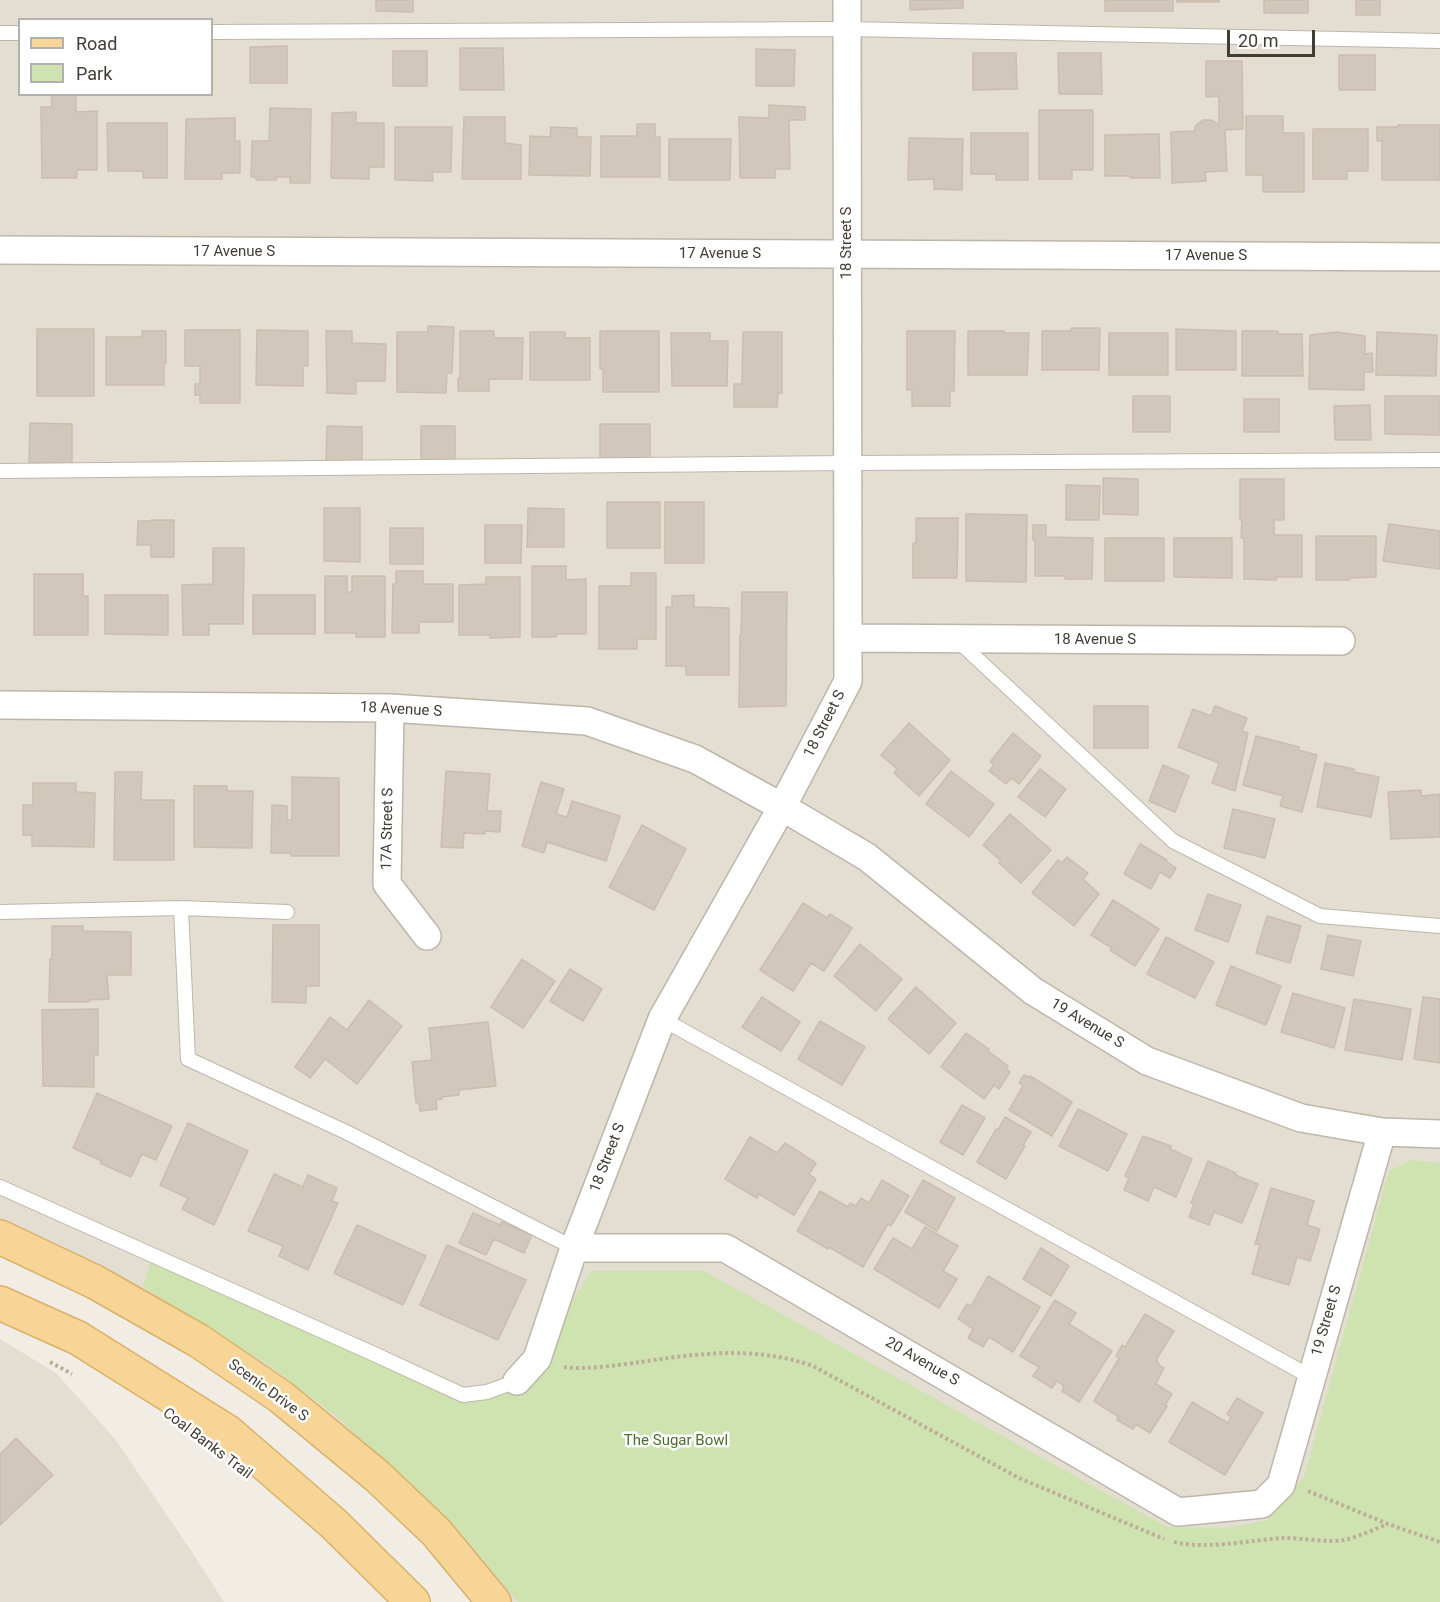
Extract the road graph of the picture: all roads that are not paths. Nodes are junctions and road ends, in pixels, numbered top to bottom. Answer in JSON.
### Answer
{"nodes":[{"id":1,"x":847,"y":0,"type":"edge"},
{"id":2,"x":847,"y":28,"type":"junction"},
{"id":3,"x":213,"y":32,"type":"edge"},
{"id":4,"x":0,"y":33,"type":"edge"},
{"id":5,"x":18,"y":33,"type":"edge"},
{"id":6,"x":1440,"y":41,"type":"edge"},
{"id":7,"x":0,"y":250,"type":"edge"},
{"id":8,"x":847,"y":255,"type":"junction"},
{"id":9,"x":1440,"y":256,"type":"edge"},
{"id":10,"x":1440,"y":460,"type":"edge"},
{"id":11,"x":848,"y":463,"type":"junction"},
{"id":12,"x":0,"y":471,"type":"edge"},
{"id":13,"x":849,"y":638,"type":"junction"},
{"id":14,"x":956,"y":639,"type":"junction"},
{"id":15,"x":1341,"y":641,"type":"dead end"},
{"id":16,"x":0,"y":705,"type":"edge"},
{"id":17,"x":390,"y":708,"type":"junction"},
{"id":18,"x":783,"y":807,"type":"junction"},
{"id":19,"x":181,"y":908,"type":"junction"},
{"id":20,"x":0,"y":912,"type":"edge"},
{"id":21,"x":288,"y":912,"type":"dead end"},
{"id":22,"x":1440,"y":926,"type":"edge"},
{"id":23,"x":427,"y":936,"type":"dead end"},
{"id":24,"x":662,"y":1019,"type":"junction"},
{"id":25,"x":1382,"y":1132,"type":"junction"},
{"id":26,"x":1440,"y":1134,"type":"edge"},
{"id":27,"x":0,"y":1187,"type":"edge"},
{"id":28,"x":0,"y":1237,"type":"edge"},
{"id":29,"x":574,"y":1248,"type":"junction"},
{"id":30,"x":0,"y":1303,"type":"edge"},
{"id":31,"x":1311,"y":1377,"type":"junction"},
{"id":32,"x":517,"y":1382,"type":"joint"},
{"id":33,"x":1262,"y":1504,"type":"joint"},
{"id":34,"x":413,"y":1602,"type":"edge"},
{"id":35,"x":494,"y":1602,"type":"edge"}],
"edges":[{"from":1,"to":2,"type":"street","name":"18 Street S"},
{"from":2,"to":3,"type":"lane"},
{"from":2,"to":6,"type":"lane"},
{"from":2,"to":8,"type":"street","name":"18 Street S"},
{"from":4,"to":5,"type":"lane"},
{"from":7,"to":8,"type":"street","name":"17 Avenue S"},
{"from":8,"to":9,"type":"street","name":"17 Avenue S"},
{"from":8,"to":11,"type":"street","name":"18 Street S"},
{"from":10,"to":11,"type":"lane"},
{"from":11,"to":12,"type":"lane"},
{"from":11,"to":13,"type":"street","name":"18 Street S"},
{"from":13,"to":14,"type":"street","name":"18 Avenue S"},
{"from":13,"to":18,"type":"street","name":"18 Street S"},
{"from":14,"to":15,"type":"street","name":"18 Avenue S"},
{"from":14,"to":22,"type":"lane"},
{"from":16,"to":17,"type":"street","name":"18 Avenue S"},
{"from":17,"to":18,"type":"street","name":"18 Avenue S"},
{"from":17,"to":23,"type":"street","name":"17A Street S"},
{"from":18,"to":24,"type":"street","name":"18 Street S"},
{"from":18,"to":25,"type":"street","name":"19 Avenue S"},
{"from":19,"to":20,"type":"lane"},
{"from":19,"to":21,"type":"lane"},
{"from":19,"to":29,"type":"lane"},
{"from":24,"to":29,"type":"street","name":"18 Street S"},
{"from":24,"to":31,"type":"lane"},
{"from":25,"to":26,"type":"street","name":"19 Avenue S"},
{"from":25,"to":31,"type":"street","name":"19 Street S"},
{"from":27,"to":32,"type":"lane"},
{"from":28,"to":35,"type":"main road","name":"Scenic Drive S"},
{"from":29,"to":32,"type":"street","name":"18 Street S"},
{"from":29,"to":33,"type":"street","name":"20 Avenue S"},
{"from":30,"to":34,"type":"main road"},
{"from":31,"to":33,"type":"street","name":"19 Street S"}]}
